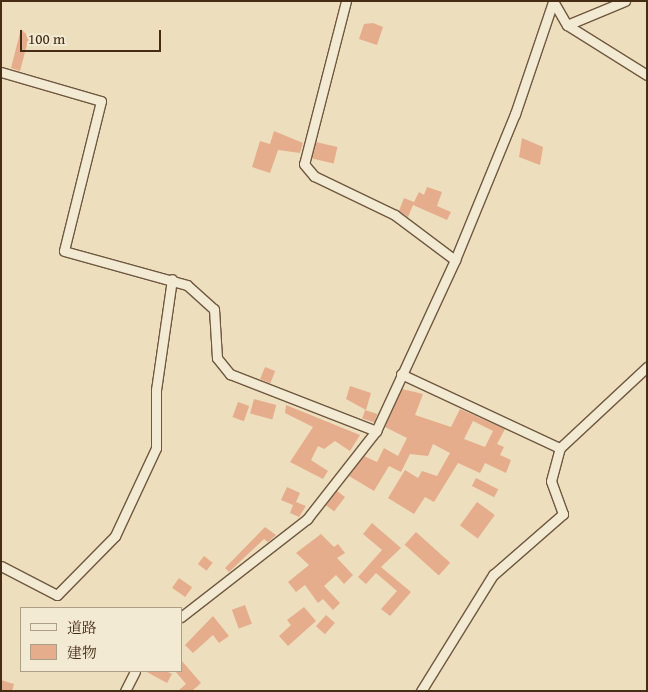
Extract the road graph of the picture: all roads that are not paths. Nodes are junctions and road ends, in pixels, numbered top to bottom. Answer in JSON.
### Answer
{"nodes":[{"id":1,"x":346,"y":1,"type":"edge"},
{"id":2,"x":624,"y":1,"type":"edge"},
{"id":3,"x":552,"y":2,"type":"edge"},
{"id":4,"x":567,"y":25,"type":"junction"},
{"id":5,"x":1,"y":72,"type":"edge"},
{"id":6,"x":647,"y":75,"type":"edge"},
{"id":7,"x":455,"y":260,"type":"junction"},
{"id":8,"x":172,"y":279,"type":"junction"},
{"id":9,"x":647,"y":366,"type":"edge"},
{"id":10,"x":402,"y":374,"type":"junction"},
{"id":11,"x":376,"y":431,"type":"junction"},
{"id":12,"x":560,"y":448,"type":"junction"},
{"id":13,"x":1,"y":566,"type":"edge"},
{"id":14,"x":182,"y":616,"type":"edge"},
{"id":15,"x":134,"y":672,"type":"edge"},
{"id":16,"x":125,"y":691,"type":"edge"},
{"id":17,"x":421,"y":691,"type":"edge"}],
"edges":[{"from":1,"to":7,"type":"street"},
{"from":2,"to":4,"type":"street"},
{"from":3,"to":4,"type":"street"},
{"from":3,"to":7,"type":"street"},
{"from":4,"to":6,"type":"street"},
{"from":5,"to":8,"type":"street"},
{"from":7,"to":10,"type":"street"},
{"from":8,"to":11,"type":"street"},
{"from":8,"to":13,"type":"street"},
{"from":9,"to":12,"type":"street"},
{"from":10,"to":11,"type":"street"},
{"from":10,"to":12,"type":"street"},
{"from":11,"to":14,"type":"street"},
{"from":12,"to":17,"type":"street"},
{"from":15,"to":16,"type":"street"}]}
